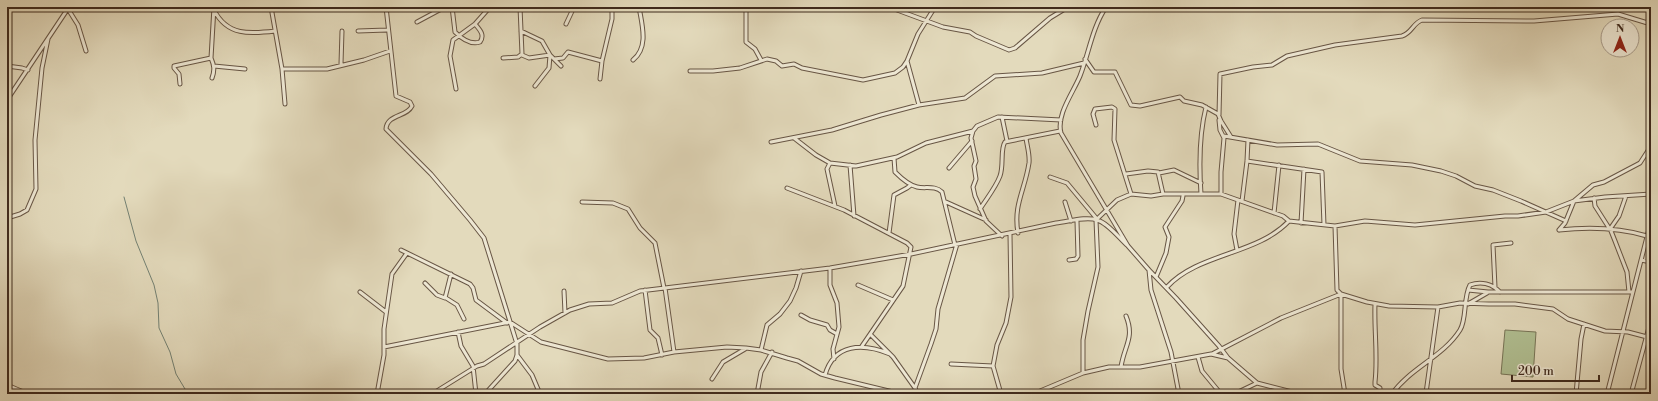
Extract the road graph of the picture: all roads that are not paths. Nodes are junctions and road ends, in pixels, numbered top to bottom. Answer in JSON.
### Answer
{"nodes":[{"id":1,"x":11,"y":7,"type":"edge"},
{"id":2,"x":298,"y":7,"type":"edge"},
{"id":3,"x":342,"y":7,"type":"edge"},
{"id":4,"x":346,"y":7,"type":"edge"},
{"id":5,"x":386,"y":7,"type":"edge"},
{"id":6,"x":445,"y":7,"type":"edge"},
{"id":7,"x":452,"y":7,"type":"edge"},
{"id":8,"x":490,"y":7,"type":"edge"},
{"id":9,"x":520,"y":7,"type":"edge"},
{"id":10,"x":574,"y":7,"type":"edge"},
{"id":11,"x":612,"y":7,"type":"edge"},
{"id":12,"x":639,"y":7,"type":"edge"},
{"id":13,"x":746,"y":7,"type":"edge"},
{"id":14,"x":889,"y":7,"type":"edge"},
{"id":15,"x":935,"y":7,"type":"edge"},
{"id":16,"x":1068,"y":7,"type":"edge"},
{"id":17,"x":1106,"y":7,"type":"edge"},
{"id":18,"x":69,"y":8,"type":"edge"},
{"id":19,"x":214,"y":8,"type":"edge"},
{"id":20,"x":271,"y":8,"type":"edge"},
{"id":21,"x":1061,"y":8,"type":"edge"},
{"id":22,"x":7,"y":9,"type":"edge"},
{"id":23,"x":927,"y":20,"type":"junction"},
{"id":24,"x":417,"y":22,"type":"dead end"},
{"id":25,"x":475,"y":24,"type":"junction"},
{"id":26,"x":566,"y":24,"type":"dead end"},
{"id":27,"x":1651,"y":24,"type":"edge"},
{"id":28,"x":387,"y":30,"type":"junction"},
{"id":29,"x":521,"y":30,"type":"junction"},
{"id":30,"x":274,"y":31,"type":"junction"},
{"id":31,"x":342,"y":31,"type":"dead end"},
{"id":32,"x":358,"y":31,"type":"dead end"},
{"id":33,"x":458,"y":35,"type":"junction"},
{"id":34,"x":48,"y":39,"type":"junction"},
{"id":35,"x":86,"y":51,"type":"dead end"},
{"id":36,"x":390,"y":51,"type":"junction"},
{"id":37,"x":550,"y":55,"type":"junction"},
{"id":38,"x":522,"y":56,"type":"junction"},
{"id":39,"x":211,"y":58,"type":"junction"},
{"id":40,"x":503,"y":58,"type":"dead end"},
{"id":41,"x":553,"y":59,"type":"junction"},
{"id":42,"x":633,"y":60,"type":"dead end"},
{"id":43,"x":762,"y":60,"type":"junction"},
{"id":44,"x":602,"y":61,"type":"junction"},
{"id":45,"x":907,"y":61,"type":"junction"},
{"id":46,"x":1084,"y":61,"type":"junction"},
{"id":47,"x":341,"y":64,"type":"junction"},
{"id":48,"x":7,"y":66,"type":"edge"},
{"id":49,"x":214,"y":66,"type":"junction"},
{"id":50,"x":561,"y":66,"type":"dead end"},
{"id":51,"x":245,"y":69,"type":"dead end"},
{"id":52,"x":282,"y":69,"type":"junction"},
{"id":53,"x":28,"y":70,"type":"junction"},
{"id":54,"x":690,"y":71,"type":"dead end"},
{"id":55,"x":212,"y":78,"type":"dead end"},
{"id":56,"x":600,"y":79,"type":"dead end"},
{"id":57,"x":180,"y":84,"type":"dead end"},
{"id":58,"x":535,"y":86,"type":"dead end"},
{"id":59,"x":456,"y":89,"type":"dead end"},
{"id":60,"x":7,"y":100,"type":"edge"},
{"id":61,"x":285,"y":104,"type":"dead end"},
{"id":62,"x":919,"y":105,"type":"junction"},
{"id":63,"x":1206,"y":107,"type":"junction"},
{"id":64,"x":1002,"y":117,"type":"junction"},
{"id":65,"x":1220,"y":117,"type":"junction"},
{"id":66,"x":1061,"y":120,"type":"junction"},
{"id":67,"x":1096,"y":125,"type":"dead end"},
{"id":68,"x":1060,"y":130,"type":"junction"},
{"id":69,"x":973,"y":131,"type":"junction"},
{"id":70,"x":1224,"y":136,"type":"junction"},
{"id":71,"x":1231,"y":137,"type":"junction"},
{"id":72,"x":794,"y":138,"type":"junction"},
{"id":73,"x":1026,"y":138,"type":"junction"},
{"id":74,"x":1248,"y":140,"type":"junction"},
{"id":75,"x":972,"y":141,"type":"junction"},
{"id":76,"x":1007,"y":141,"type":"junction"},
{"id":77,"x":771,"y":142,"type":"dead end"},
{"id":78,"x":1651,"y":146,"type":"edge"},
{"id":79,"x":894,"y":158,"type":"junction"},
{"id":80,"x":1247,"y":161,"type":"junction"},
{"id":81,"x":830,"y":163,"type":"junction"},
{"id":82,"x":850,"y":165,"type":"junction"},
{"id":83,"x":1279,"y":165,"type":"junction"},
{"id":84,"x":949,"y":168,"type":"dead end"},
{"id":85,"x":1304,"y":169,"type":"junction"},
{"id":86,"x":1159,"y":173,"type":"junction"},
{"id":87,"x":1126,"y":174,"type":"junction"},
{"id":88,"x":1050,"y":177,"type":"dead end"},
{"id":89,"x":1200,"y":183,"type":"junction"},
{"id":90,"x":911,"y":184,"type":"junction"},
{"id":91,"x":787,"y":188,"type":"dead end"},
{"id":92,"x":1131,"y":194,"type":"junction"},
{"id":93,"x":1163,"y":194,"type":"junction"},
{"id":94,"x":1201,"y":194,"type":"junction"},
{"id":95,"x":1221,"y":194,"type":"junction"},
{"id":96,"x":1651,"y":194,"type":"edge"},
{"id":97,"x":1182,"y":196,"type":"junction"},
{"id":98,"x":1626,"y":196,"type":"junction"},
{"id":99,"x":1594,"y":198,"type":"junction"},
{"id":100,"x":1240,"y":200,"type":"junction"},
{"id":101,"x":1574,"y":201,"type":"junction"},
{"id":102,"x":582,"y":202,"type":"dead end"},
{"id":103,"x":946,"y":202,"type":"junction"},
{"id":104,"x":1065,"y":202,"type":"dead end"},
{"id":105,"x":835,"y":206,"type":"junction"},
{"id":106,"x":980,"y":208,"type":"junction"},
{"id":107,"x":1107,"y":209,"type":"junction"},
{"id":108,"x":1546,"y":212,"type":"junction"},
{"id":109,"x":1274,"y":213,"type":"junction"},
{"id":110,"x":854,"y":216,"type":"junction"},
{"id":111,"x":7,"y":218,"type":"edge"},
{"id":112,"x":1096,"y":219,"type":"junction"},
{"id":113,"x":1077,"y":220,"type":"junction"},
{"id":114,"x":986,"y":221,"type":"junction"},
{"id":115,"x":1071,"y":221,"type":"junction"},
{"id":116,"x":1289,"y":221,"type":"junction"},
{"id":117,"x":1566,"y":221,"type":"junction"},
{"id":118,"x":1651,"y":221,"type":"edge"},
{"id":119,"x":1301,"y":223,"type":"junction"},
{"id":120,"x":1324,"y":225,"type":"junction"},
{"id":121,"x":1335,"y":226,"type":"junction"},
{"id":122,"x":1611,"y":230,"type":"junction"},
{"id":123,"x":889,"y":233,"type":"junction"},
{"id":124,"x":1018,"y":233,"type":"junction"},
{"id":125,"x":1010,"y":234,"type":"junction"},
{"id":126,"x":1002,"y":236,"type":"junction"},
{"id":127,"x":1647,"y":236,"type":"junction"},
{"id":128,"x":1511,"y":243,"type":"dead end"},
{"id":129,"x":956,"y":244,"type":"junction"},
{"id":130,"x":1128,"y":246,"type":"junction"},
{"id":131,"x":401,"y":250,"type":"dead end"},
{"id":132,"x":1237,"y":250,"type":"junction"},
{"id":133,"x":407,"y":253,"type":"junction"},
{"id":134,"x":911,"y":254,"type":"junction"},
{"id":135,"x":1069,"y":260,"type":"dead end"},
{"id":136,"x":1641,"y":260,"type":"junction"},
{"id":137,"x":1651,"y":262,"type":"edge"},
{"id":138,"x":830,"y":268,"type":"junction"},
{"id":139,"x":1149,"y":270,"type":"junction"},
{"id":140,"x":801,"y":271,"type":"junction"},
{"id":141,"x":451,"y":274,"type":"junction"},
{"id":142,"x":1156,"y":277,"type":"junction"},
{"id":143,"x":425,"y":283,"type":"dead end"},
{"id":144,"x":858,"y":285,"type":"dead end"},
{"id":145,"x":1495,"y":287,"type":"junction"},
{"id":146,"x":665,"y":288,"type":"junction"},
{"id":147,"x":1167,"y":288,"type":"junction"},
{"id":148,"x":645,"y":290,"type":"junction"},
{"id":149,"x":1468,"y":290,"type":"junction"},
{"id":150,"x":564,"y":291,"type":"dead end"},
{"id":151,"x":360,"y":292,"type":"dead end"},
{"id":152,"x":1488,"y":292,"type":"junction"},
{"id":153,"x":1500,"y":292,"type":"junction"},
{"id":154,"x":1631,"y":292,"type":"junction"},
{"id":155,"x":1341,"y":294,"type":"junction"},
{"id":156,"x":446,"y":298,"type":"junction"},
{"id":157,"x":893,"y":300,"type":"junction"},
{"id":158,"x":1375,"y":304,"type":"junction"},
{"id":159,"x":1467,"y":304,"type":"junction"},
{"id":160,"x":1438,"y":307,"type":"junction"},
{"id":161,"x":386,"y":312,"type":"junction"},
{"id":162,"x":565,"y":313,"type":"junction"},
{"id":163,"x":801,"y":315,"type":"dead end"},
{"id":164,"x":1126,"y":316,"type":"dead end"},
{"id":165,"x":464,"y":319,"type":"dead end"},
{"id":166,"x":1651,"y":320,"type":"edge"},
{"id":167,"x":508,"y":323,"type":"junction"},
{"id":168,"x":1584,"y":324,"type":"junction"},
{"id":169,"x":458,"y":332,"type":"junction"},
{"id":170,"x":1623,"y":332,"type":"junction"},
{"id":171,"x":530,"y":334,"type":"junction"},
{"id":172,"x":837,"y":334,"type":"junction"},
{"id":173,"x":871,"y":334,"type":"junction"},
{"id":174,"x":1647,"y":336,"type":"junction"},
{"id":175,"x":1651,"y":338,"type":"edge"},
{"id":176,"x":516,"y":344,"type":"junction"},
{"id":177,"x":862,"y":346,"type":"junction"},
{"id":178,"x":384,"y":347,"type":"junction"},
{"id":179,"x":746,"y":348,"type":"junction"},
{"id":180,"x":1221,"y":349,"type":"junction"},
{"id":181,"x":761,"y":350,"type":"junction"},
{"id":182,"x":674,"y":352,"type":"junction"},
{"id":183,"x":772,"y":352,"type":"junction"},
{"id":184,"x":890,"y":354,"type":"junction"},
{"id":185,"x":1211,"y":354,"type":"junction"},
{"id":186,"x":517,"y":355,"type":"junction"},
{"id":187,"x":662,"y":355,"type":"junction"},
{"id":188,"x":1198,"y":357,"type":"junction"},
{"id":189,"x":1228,"y":358,"type":"junction"},
{"id":190,"x":1431,"y":358,"type":"junction"},
{"id":191,"x":834,"y":359,"type":"junction"},
{"id":192,"x":1173,"y":360,"type":"junction"},
{"id":193,"x":951,"y":364,"type":"dead end"},
{"id":194,"x":993,"y":366,"type":"junction"},
{"id":195,"x":1121,"y":367,"type":"junction"},
{"id":196,"x":473,"y":369,"type":"junction"},
{"id":197,"x":1083,"y":373,"type":"junction"},
{"id":198,"x":825,"y":376,"type":"junction"},
{"id":199,"x":712,"y":379,"type":"dead end"},
{"id":200,"x":1257,"y":383,"type":"junction"},
{"id":201,"x":7,"y":385,"type":"edge"},
{"id":202,"x":915,"y":388,"type":"junction"},
{"id":203,"x":1047,"y":388,"type":"junction"},
{"id":204,"x":1426,"y":393,"type":"edge"},
{"id":205,"x":28,"y":394,"type":"edge"},
{"id":206,"x":377,"y":394,"type":"edge"},
{"id":207,"x":432,"y":394,"type":"edge"},
{"id":208,"x":476,"y":394,"type":"edge"},
{"id":209,"x":485,"y":394,"type":"edge"},
{"id":210,"x":540,"y":394,"type":"edge"},
{"id":211,"x":757,"y":394,"type":"edge"},
{"id":212,"x":918,"y":394,"type":"edge"},
{"id":213,"x":1001,"y":394,"type":"edge"},
{"id":214,"x":1033,"y":394,"type":"edge"},
{"id":215,"x":1046,"y":394,"type":"edge"},
{"id":216,"x":1179,"y":394,"type":"edge"},
{"id":217,"x":1221,"y":394,"type":"edge"},
{"id":218,"x":1234,"y":394,"type":"edge"},
{"id":219,"x":1300,"y":394,"type":"edge"},
{"id":220,"x":1345,"y":394,"type":"edge"},
{"id":221,"x":1380,"y":394,"type":"edge"},
{"id":222,"x":1392,"y":394,"type":"edge"},
{"id":223,"x":1406,"y":394,"type":"edge"},
{"id":224,"x":1449,"y":394,"type":"edge"},
{"id":225,"x":1576,"y":394,"type":"edge"},
{"id":226,"x":1607,"y":394,"type":"edge"},
{"id":227,"x":1631,"y":394,"type":"edge"}],
"edges":[{"from":1,"to":22,"type":"street"},
{"from":2,"to":20,"type":"street"},
{"from":3,"to":4,"type":"street"},
{"from":5,"to":28,"type":"street"},
{"from":6,"to":24,"type":"street"},
{"from":7,"to":33,"type":"street"},
{"from":8,"to":25,"type":"street"},
{"from":9,"to":29,"type":"street"},
{"from":10,"to":26,"type":"street"},
{"from":11,"to":44,"type":"street"},
{"from":12,"to":42,"type":"street"},
{"from":13,"to":43,"type":"street"},
{"from":14,"to":23,"type":"street"},
{"from":15,"to":23,"type":"street"},
{"from":16,"to":21,"type":"street"},
{"from":17,"to":46,"type":"street"},
{"from":18,"to":34,"type":"street"},
{"from":18,"to":35,"type":"street"},
{"from":19,"to":30,"type":"street"},
{"from":19,"to":39,"type":"street"},
{"from":20,"to":30,"type":"street"},
{"from":21,"to":23,"type":"street"},
{"from":23,"to":45,"type":"street"},
{"from":25,"to":33,"type":"street"},
{"from":25,"to":33,"type":"street"},
{"from":27,"to":65,"type":"street"},
{"from":28,"to":32,"type":"street"},
{"from":28,"to":36,"type":"street"},
{"from":29,"to":37,"type":"street"},
{"from":29,"to":38,"type":"street"},
{"from":30,"to":52,"type":"street"},
{"from":31,"to":47,"type":"street"},
{"from":33,"to":59,"type":"street"},
{"from":34,"to":53,"type":"street"},
{"from":34,"to":111,"type":"street"},
{"from":36,"to":47,"type":"street"},
{"from":36,"to":167,"type":"street"},
{"from":37,"to":38,"type":"street"},
{"from":37,"to":41,"type":"street"},
{"from":37,"to":58,"type":"street"},
{"from":38,"to":40,"type":"street"},
{"from":39,"to":49,"type":"street"},
{"from":39,"to":57,"type":"street"},
{"from":41,"to":44,"type":"street"},
{"from":41,"to":50,"type":"street"},
{"from":43,"to":45,"type":"street"},
{"from":43,"to":54,"type":"street"},
{"from":44,"to":56,"type":"street"},
{"from":45,"to":62,"type":"street"},
{"from":46,"to":62,"type":"street"},
{"from":46,"to":63,"type":"street"},
{"from":46,"to":66,"type":"street"},
{"from":47,"to":52,"type":"street"},
{"from":48,"to":53,"type":"street"},
{"from":49,"to":51,"type":"street"},
{"from":49,"to":55,"type":"street"},
{"from":52,"to":61,"type":"street"},
{"from":53,"to":60,"type":"street"},
{"from":62,"to":72,"type":"street"},
{"from":63,"to":65,"type":"street"},
{"from":63,"to":89,"type":"street"},
{"from":64,"to":66,"type":"street"},
{"from":64,"to":69,"type":"street"},
{"from":64,"to":76,"type":"street"},
{"from":65,"to":70,"type":"street"},
{"from":65,"to":71,"type":"street"},
{"from":66,"to":68,"type":"street"},
{"from":67,"to":87,"type":"street"},
{"from":68,"to":73,"type":"street"},
{"from":68,"to":107,"type":"street"},
{"from":69,"to":75,"type":"street"},
{"from":69,"to":79,"type":"street"},
{"from":70,"to":71,"type":"street"},
{"from":70,"to":95,"type":"street"},
{"from":71,"to":74,"type":"street"},
{"from":72,"to":77,"type":"street"},
{"from":72,"to":81,"type":"street"},
{"from":73,"to":76,"type":"street"},
{"from":73,"to":124,"type":"street"},
{"from":74,"to":80,"type":"street"},
{"from":74,"to":108,"type":"street"},
{"from":75,"to":84,"type":"street"},
{"from":75,"to":106,"type":"street"},
{"from":76,"to":106,"type":"street"},
{"from":78,"to":101,"type":"street"},
{"from":79,"to":82,"type":"street"},
{"from":79,"to":90,"type":"street"},
{"from":80,"to":83,"type":"street"},
{"from":80,"to":100,"type":"street"},
{"from":81,"to":82,"type":"street"},
{"from":81,"to":105,"type":"street"},
{"from":82,"to":110,"type":"street"},
{"from":83,"to":85,"type":"street"},
{"from":83,"to":109,"type":"street"},
{"from":85,"to":119,"type":"street"},
{"from":85,"to":120,"type":"street"},
{"from":86,"to":87,"type":"street"},
{"from":86,"to":89,"type":"street"},
{"from":86,"to":93,"type":"street"},
{"from":87,"to":92,"type":"street"},
{"from":88,"to":112,"type":"street"},
{"from":89,"to":94,"type":"street"},
{"from":90,"to":103,"type":"street"},
{"from":90,"to":123,"type":"street"},
{"from":91,"to":105,"type":"street"},
{"from":92,"to":93,"type":"street"},
{"from":92,"to":107,"type":"street"},
{"from":93,"to":97,"type":"street"},
{"from":94,"to":95,"type":"street"},
{"from":94,"to":97,"type":"street"},
{"from":95,"to":100,"type":"street"},
{"from":96,"to":98,"type":"street"},
{"from":97,"to":142,"type":"street"},
{"from":98,"to":99,"type":"street"},
{"from":98,"to":122,"type":"street"},
{"from":99,"to":101,"type":"street"},
{"from":99,"to":122,"type":"street"},
{"from":100,"to":109,"type":"street"},
{"from":100,"to":132,"type":"street"},
{"from":101,"to":108,"type":"street"},
{"from":101,"to":117,"type":"street"},
{"from":102,"to":146,"type":"street"},
{"from":103,"to":114,"type":"street"},
{"from":103,"to":129,"type":"street"},
{"from":104,"to":115,"type":"street"},
{"from":105,"to":110,"type":"street"},
{"from":106,"to":114,"type":"street"},
{"from":107,"to":112,"type":"street"},
{"from":107,"to":130,"type":"street"},
{"from":108,"to":117,"type":"street"},
{"from":108,"to":121,"type":"street"},
{"from":109,"to":116,"type":"street"},
{"from":110,"to":123,"type":"street"},
{"from":112,"to":113,"type":"street"},
{"from":112,"to":130,"type":"street"},
{"from":112,"to":197,"type":"street"},
{"from":113,"to":115,"type":"street"},
{"from":113,"to":135,"type":"street"},
{"from":114,"to":126,"type":"street"},
{"from":115,"to":124,"type":"street"},
{"from":116,"to":119,"type":"street"},
{"from":116,"to":132,"type":"street"},
{"from":117,"to":122,"type":"street"},
{"from":118,"to":127,"type":"street"},
{"from":119,"to":120,"type":"street"},
{"from":120,"to":121,"type":"street"},
{"from":121,"to":155,"type":"street"},
{"from":122,"to":127,"type":"street"},
{"from":122,"to":154,"type":"street"},
{"from":123,"to":134,"type":"street"},
{"from":124,"to":125,"type":"street"},
{"from":125,"to":126,"type":"street"},
{"from":125,"to":194,"type":"street"},
{"from":126,"to":129,"type":"street"},
{"from":127,"to":136,"type":"street"},
{"from":128,"to":145,"type":"street"},
{"from":129,"to":134,"type":"street"},
{"from":129,"to":202,"type":"street"},
{"from":130,"to":139,"type":"street"},
{"from":131,"to":133,"type":"street"},
{"from":132,"to":147,"type":"street"},
{"from":133,"to":141,"type":"street"},
{"from":133,"to":161,"type":"street"},
{"from":134,"to":138,"type":"street"},
{"from":134,"to":157,"type":"street"},
{"from":136,"to":137,"type":"street"},
{"from":136,"to":154,"type":"street"},
{"from":138,"to":140,"type":"street"},
{"from":138,"to":172,"type":"street"},
{"from":139,"to":142,"type":"street"},
{"from":139,"to":192,"type":"street"},
{"from":140,"to":146,"type":"street"},
{"from":140,"to":181,"type":"street"},
{"from":141,"to":156,"type":"street"},
{"from":141,"to":167,"type":"street"},
{"from":142,"to":147,"type":"street"},
{"from":143,"to":156,"type":"street"},
{"from":144,"to":157,"type":"street"},
{"from":145,"to":149,"type":"street"},
{"from":145,"to":153,"type":"street"},
{"from":146,"to":148,"type":"street"},
{"from":146,"to":182,"type":"street"},
{"from":147,"to":180,"type":"street"},
{"from":148,"to":162,"type":"street"},
{"from":148,"to":187,"type":"street"},
{"from":149,"to":152,"type":"street"},
{"from":149,"to":159,"type":"street"},
{"from":150,"to":162,"type":"street"},
{"from":151,"to":161,"type":"street"},
{"from":152,"to":153,"type":"street"},
{"from":152,"to":159,"type":"street"},
{"from":153,"to":154,"type":"street"},
{"from":154,"to":170,"type":"street"},
{"from":155,"to":158,"type":"street"},
{"from":155,"to":180,"type":"street"},
{"from":155,"to":220,"type":"street"},
{"from":156,"to":165,"type":"street"},
{"from":157,"to":173,"type":"street"},
{"from":158,"to":160,"type":"street"},
{"from":158,"to":221,"type":"street"},
{"from":159,"to":160,"type":"street"},
{"from":159,"to":168,"type":"street"},
{"from":159,"to":190,"type":"street"},
{"from":160,"to":190,"type":"street"},
{"from":161,"to":178,"type":"street"},
{"from":162,"to":171,"type":"street"},
{"from":163,"to":172,"type":"street"},
{"from":164,"to":195,"type":"street"},
{"from":166,"to":174,"type":"street"},
{"from":167,"to":169,"type":"street"},
{"from":167,"to":171,"type":"street"},
{"from":167,"to":176,"type":"street"},
{"from":168,"to":170,"type":"street"},
{"from":168,"to":225,"type":"street"},
{"from":169,"to":178,"type":"street"},
{"from":169,"to":196,"type":"street"},
{"from":170,"to":174,"type":"street"},
{"from":170,"to":226,"type":"street"},
{"from":171,"to":176,"type":"street"},
{"from":171,"to":187,"type":"street"},
{"from":172,"to":191,"type":"street"},
{"from":173,"to":177,"type":"street"},
{"from":173,"to":184,"type":"street"},
{"from":174,"to":175,"type":"street"},
{"from":174,"to":227,"type":"street"},
{"from":176,"to":186,"type":"street"},
{"from":176,"to":196,"type":"street"},
{"from":177,"to":184,"type":"street"},
{"from":177,"to":191,"type":"street"},
{"from":178,"to":206,"type":"street"},
{"from":179,"to":181,"type":"street"},
{"from":179,"to":182,"type":"street"},
{"from":179,"to":199,"type":"street"},
{"from":180,"to":185,"type":"street"},
{"from":180,"to":189,"type":"street"},
{"from":181,"to":183,"type":"street"},
{"from":182,"to":187,"type":"street"},
{"from":183,"to":198,"type":"street"},
{"from":183,"to":211,"type":"street"},
{"from":184,"to":202,"type":"street"},
{"from":185,"to":188,"type":"street"},
{"from":185,"to":189,"type":"street"},
{"from":186,"to":209,"type":"street"},
{"from":186,"to":210,"type":"street"},
{"from":188,"to":192,"type":"street"},
{"from":188,"to":217,"type":"street"},
{"from":189,"to":200,"type":"street"},
{"from":190,"to":204,"type":"street"},
{"from":190,"to":222,"type":"street"},
{"from":191,"to":198,"type":"street"},
{"from":192,"to":195,"type":"street"},
{"from":192,"to":216,"type":"street"},
{"from":193,"to":194,"type":"street"},
{"from":194,"to":213,"type":"street"},
{"from":195,"to":197,"type":"street"},
{"from":196,"to":207,"type":"street"},
{"from":196,"to":208,"type":"street"},
{"from":197,"to":203,"type":"street"},
{"from":198,"to":212,"type":"street"},
{"from":200,"to":218,"type":"street"},
{"from":200,"to":219,"type":"street"},
{"from":201,"to":205,"type":"street"},
{"from":202,"to":212,"type":"street"},
{"from":203,"to":214,"type":"street"},
{"from":203,"to":215,"type":"street"},
{"from":204,"to":223,"type":"street"},
{"from":204,"to":224,"type":"street"}]}
